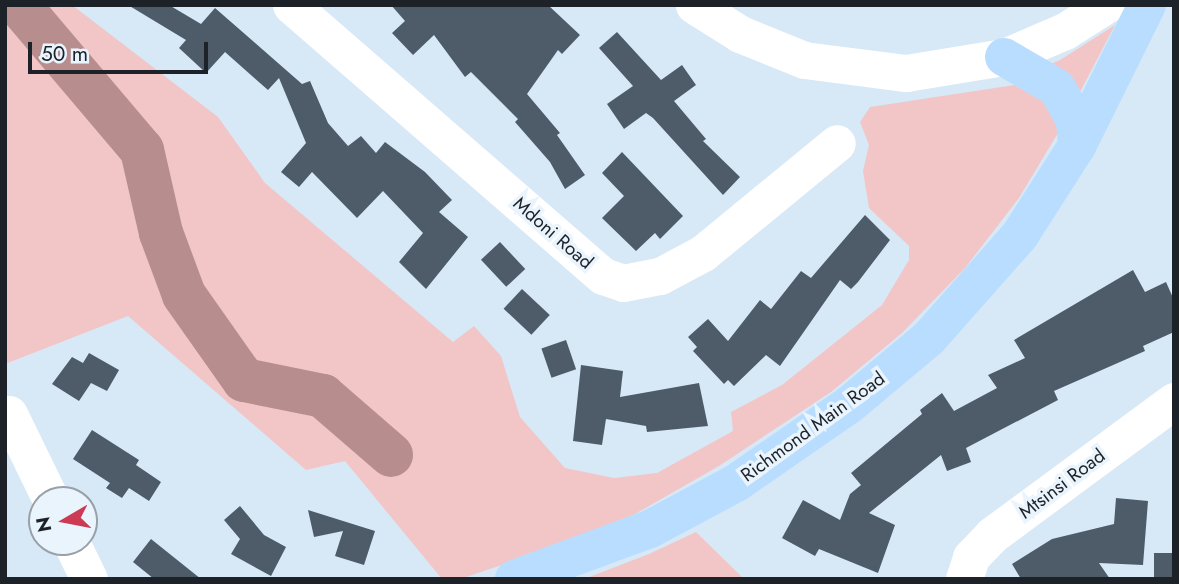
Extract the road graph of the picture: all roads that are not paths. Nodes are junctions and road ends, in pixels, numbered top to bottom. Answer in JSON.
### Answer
{"nodes":[{"id":1,"x":291,"y":5,"type":"edge"},
{"id":2,"x":694,"y":5,"type":"edge"},
{"id":3,"x":1106,"y":5,"type":"edge"},
{"id":4,"x":1147,"y":5,"type":"edge"},
{"id":5,"x":1004,"y":57,"type":"junction"},
{"id":6,"x":837,"y":143,"type":"dead end"},
{"id":7,"x":1077,"y":146,"type":"junction"},
{"id":8,"x":1174,"y":401,"type":"edge"},
{"id":9,"x":9,"y":414,"type":"dead end"},
{"id":10,"x":44,"y":486,"type":"edge"},
{"id":11,"x":78,"y":556,"type":"edge"},
{"id":12,"x":89,"y":579,"type":"edge"},
{"id":13,"x":514,"y":579,"type":"edge"},
{"id":14,"x":964,"y":579,"type":"edge"}],
"edges":[{"from":1,"to":6,"type":"street","name":"Mdoni Road"},
{"from":2,"to":5,"type":"street"},
{"from":3,"to":5,"type":"street"},
{"from":4,"to":7,"type":"main road","name":"Richmond Main Road"},
{"from":5,"to":7,"type":"main road"},
{"from":7,"to":13,"type":"main road","name":"Richmond Main Road"},
{"from":8,"to":14,"type":"street","name":"Mtsinsi Road"},
{"from":9,"to":10,"type":"street"},
{"from":11,"to":12,"type":"street"}]}
